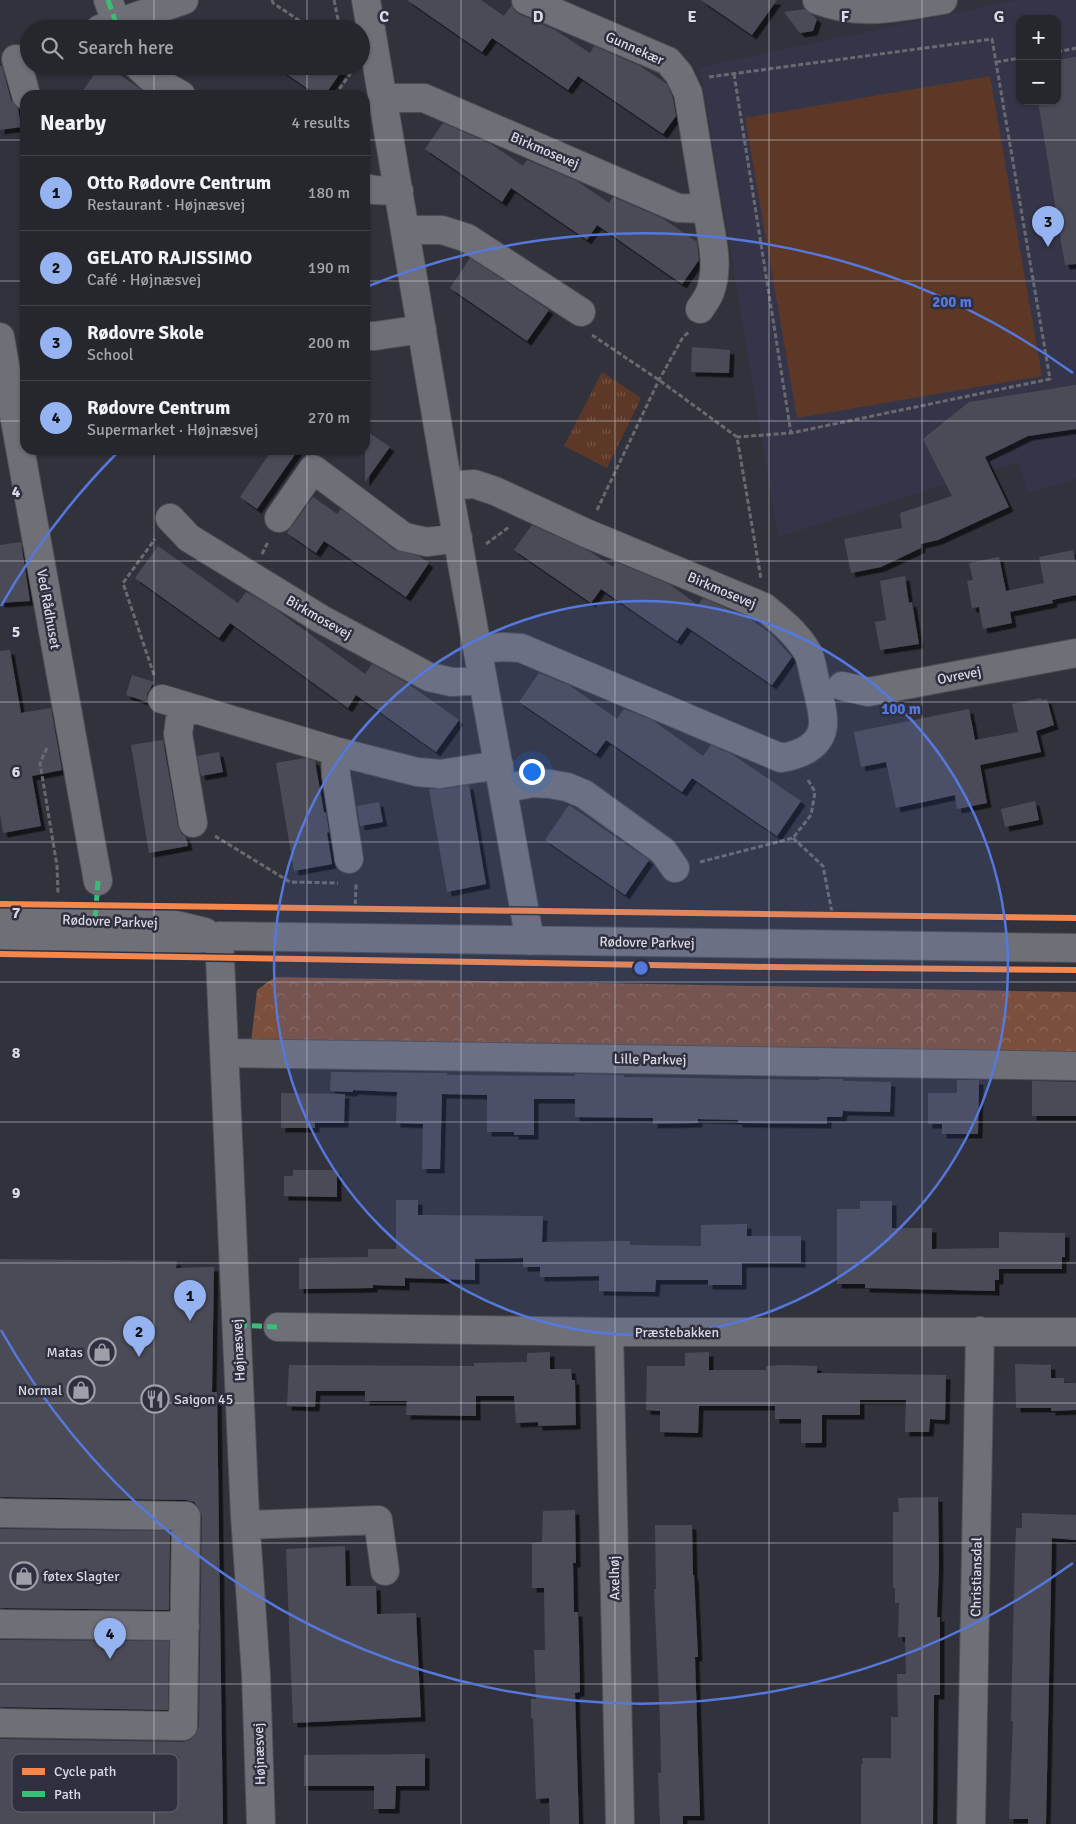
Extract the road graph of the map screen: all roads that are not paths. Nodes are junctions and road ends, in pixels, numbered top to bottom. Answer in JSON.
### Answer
{"nodes":[{"id":1,"x":184,"y":0,"type":"edge"},
{"id":2,"x":366,"y":0,"type":"edge"},
{"id":3,"x":526,"y":0,"type":"edge"},
{"id":4,"x":817,"y":0,"type":"edge"},
{"id":5,"x":943,"y":0,"type":"edge"},
{"id":6,"x":111,"y":20,"type":"edge"},
{"id":7,"x":369,"y":20,"type":"edge"},
{"id":8,"x":370,"y":24,"type":"edge"},
{"id":9,"x":15,"y":60,"type":"edge"},
{"id":10,"x":148,"y":75,"type":"edge"},
{"id":11,"x":24,"y":90,"type":"edge"},
{"id":12,"x":172,"y":90,"type":"edge"},
{"id":13,"x":382,"y":98,"type":"junction"},
{"id":14,"x":370,"y":189,"type":"edge"},
{"id":15,"x":398,"y":191,"type":"junction"},
{"id":16,"x":707,"y":209,"type":"junction"},
{"id":17,"x":405,"y":230,"type":"junction"},
{"id":18,"x":702,"y":310,"type":"road end"},
{"id":19,"x":581,"y":312,"type":"road end"},
{"id":20,"x":422,"y":329,"type":"junction"},
{"id":21,"x":370,"y":336,"type":"edge"},
{"id":22,"x":0,"y":337,"type":"edge"},
{"id":23,"x":20,"y":448,"type":"edge"},
{"id":24,"x":21,"y":455,"type":"edge"},
{"id":25,"x":448,"y":486,"type":"junction"},
{"id":26,"x":170,"y":518,"type":"road end"},
{"id":27,"x":279,"y":518,"type":"road end"},
{"id":28,"x":460,"y":550,"type":"junction"},
{"id":29,"x":478,"y":650,"type":"junction"},
{"id":30,"x":1076,"y":653,"type":"edge"},
{"id":31,"x":483,"y":680,"type":"junction"},
{"id":32,"x":842,"y":686,"type":"dead end"},
{"id":33,"x":335,"y":751,"type":"junction"},
{"id":34,"x":501,"y":777,"type":"junction"},
{"id":35,"x":193,"y":823,"type":"road end"},
{"id":36,"x":675,"y":868,"type":"road end"},
{"id":37,"x":352,"y":871,"type":"road end"},
{"id":38,"x":98,"y":881,"type":"dead end"},
{"id":39,"x":0,"y":916,"type":"edge"},
{"id":40,"x":219,"y":936,"type":"junction"},
{"id":41,"x":0,"y":940,"type":"edge"},
{"id":42,"x":530,"y":941,"type":"junction"},
{"id":43,"x":1076,"y":948,"type":"edge"},
{"id":44,"x":225,"y":1053,"type":"junction"},
{"id":45,"x":1076,"y":1066,"type":"edge"},
{"id":46,"x":278,"y":1328,"type":"dead end"},
{"id":47,"x":980,"y":1331,"type":"junction"},
{"id":48,"x":609,"y":1332,"type":"junction"},
{"id":49,"x":1076,"y":1332,"type":"edge"},
{"id":50,"x":0,"y":1513,"type":"edge"},
{"id":51,"x":246,"y":1525,"type":"junction"},
{"id":52,"x":385,"y":1571,"type":"dead end"},
{"id":53,"x":0,"y":1624,"type":"edge"},
{"id":54,"x":185,"y":1626,"type":"junction"},
{"id":55,"x":0,"y":1723,"type":"edge"},
{"id":56,"x":261,"y":1824,"type":"edge"},
{"id":57,"x":620,"y":1824,"type":"edge"},
{"id":58,"x":971,"y":1824,"type":"edge"}],
"edges":[{"from":1,"to":6,"type":"street"},
{"from":2,"to":7,"type":"street"},
{"from":3,"to":16,"type":"street","name":"Gunnekær"},
{"from":4,"to":5,"type":"street"},
{"from":8,"to":13,"type":"street"},
{"from":9,"to":11,"type":"street"},
{"from":10,"to":12,"type":"street"},
{"from":13,"to":15,"type":"street"},
{"from":13,"to":16,"type":"street","name":"Birkmosevej"},
{"from":14,"to":15,"type":"street"},
{"from":15,"to":17,"type":"street"},
{"from":16,"to":18,"type":"street"},
{"from":17,"to":19,"type":"street"},
{"from":17,"to":20,"type":"street"},
{"from":20,"to":21,"type":"street"},
{"from":20,"to":25,"type":"street"},
{"from":22,"to":23,"type":"street","name":"Ved Rådhuset"},
{"from":24,"to":38,"type":"street","name":"Ved Rådhuset"},
{"from":25,"to":28,"type":"street"},
{"from":25,"to":29,"type":"street","name":"Birkmosevej"},
{"from":26,"to":31,"type":"street","name":"Birkmosevej"},
{"from":27,"to":28,"type":"street"},
{"from":28,"to":29,"type":"street"},
{"from":29,"to":31,"type":"street"},
{"from":30,"to":32,"type":"street","name":"Ovrevej"},
{"from":31,"to":34,"type":"street"},
{"from":33,"to":34,"type":"street"},
{"from":33,"to":35,"type":"street"},
{"from":33,"to":37,"type":"street"},
{"from":34,"to":36,"type":"street"},
{"from":34,"to":42,"type":"street"},
{"from":39,"to":40,"type":"street","name":"Rødovre Parkvej"},
{"from":40,"to":41,"type":"street","name":"Rødovre Parkvej"},
{"from":40,"to":42,"type":"street","name":"Rødovre Parkvej"},
{"from":40,"to":44,"type":"street","name":"Højnæsvej"},
{"from":42,"to":43,"type":"street","name":"Rødovre Parkvej"},
{"from":44,"to":45,"type":"street","name":"Lille Parkvej"},
{"from":44,"to":51,"type":"street","name":"Højnæsvej"},
{"from":46,"to":48,"type":"street","name":"Præstebakken"},
{"from":47,"to":48,"type":"street","name":"Præstebakken"},
{"from":47,"to":49,"type":"street","name":"Præstebakken"},
{"from":47,"to":58,"type":"street","name":"Christiansdal"},
{"from":48,"to":57,"type":"street","name":"Axelhøj"},
{"from":50,"to":54,"type":"street"},
{"from":51,"to":52,"type":"street"},
{"from":51,"to":56,"type":"street","name":"Højnæsvej"},
{"from":53,"to":54,"type":"street"},
{"from":54,"to":55,"type":"street"}]}
